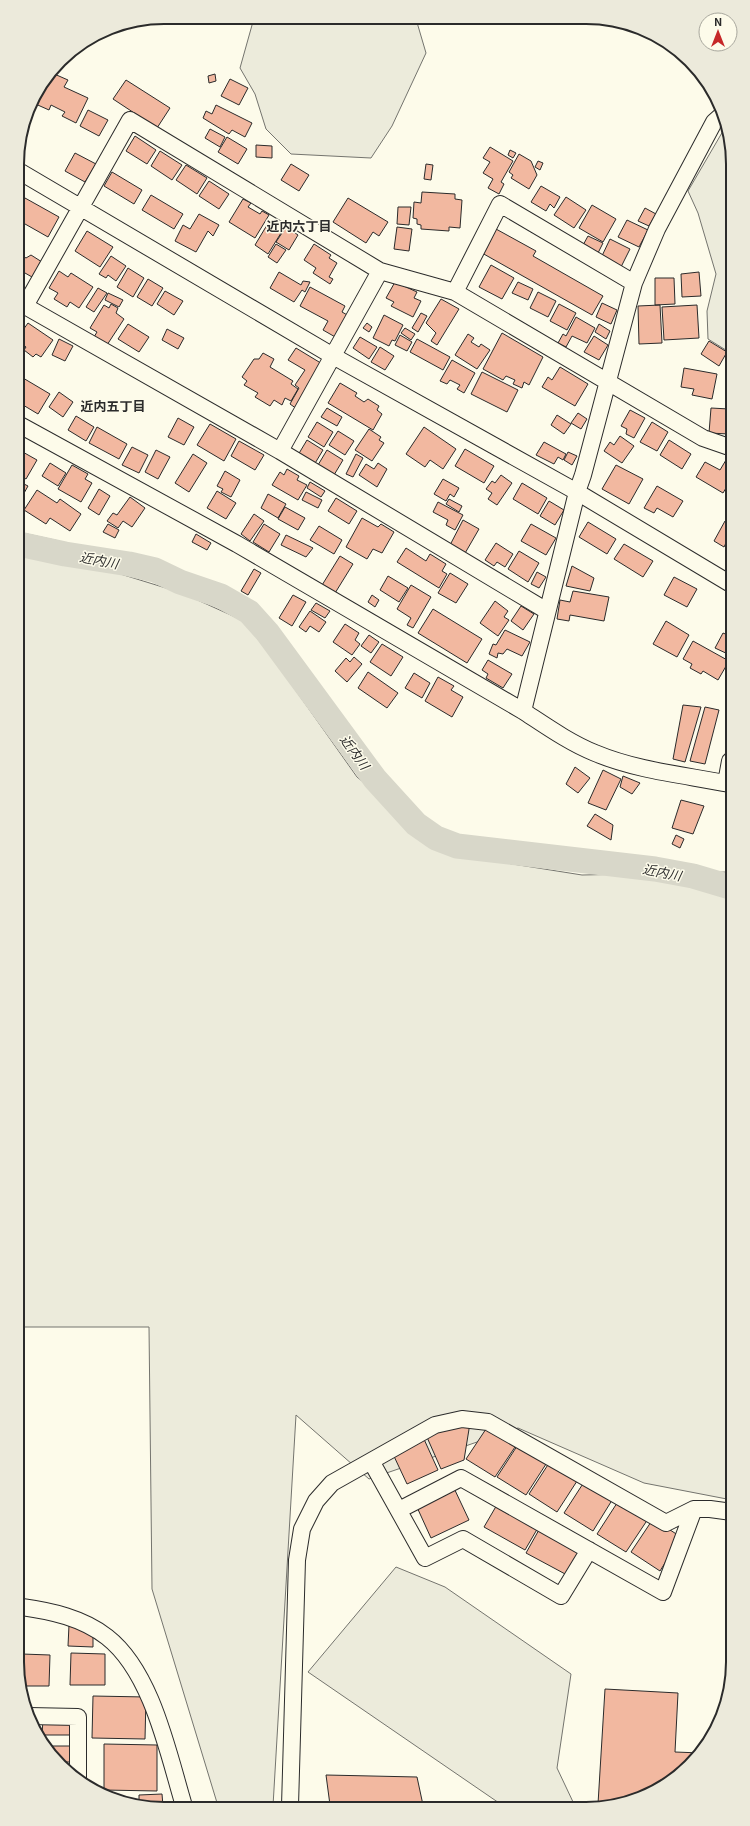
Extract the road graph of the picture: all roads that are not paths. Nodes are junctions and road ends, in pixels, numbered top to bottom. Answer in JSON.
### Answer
{"nodes":[{"id":1,"x":718,"y":118,"type":"edge"},
{"id":2,"x":24,"y":174,"type":"edge"},
{"id":3,"x":81,"y":208,"type":"junction"},
{"id":4,"x":380,"y":271,"type":"junction"},
{"id":5,"x":634,"y":283,"type":"junction"},
{"id":6,"x":455,"y":292,"type":"junction"},
{"id":7,"x":24,"y":307,"type":"edge"},
{"id":8,"x":24,"y":314,"type":"edge"},
{"id":9,"x":333,"y":356,"type":"junction"},
{"id":10,"x":608,"y":382,"type":"junction"},
{"id":11,"x":24,"y":427,"type":"edge"},
{"id":12,"x":726,"y":446,"type":"edge"},
{"id":13,"x":280,"y":451,"type":"junction"},
{"id":14,"x":577,"y":492,"type":"junction"},
{"id":15,"x":726,"y":581,"type":"edge"},
{"id":16,"x":547,"y":610,"type":"junction"},
{"id":17,"x":523,"y":711,"type":"junction"},
{"id":18,"x":726,"y":784,"type":"edge"},
{"id":19,"x":371,"y":1461,"type":"junction"},
{"id":20,"x":694,"y":1509,"type":"junction"},
{"id":21,"x":399,"y":1510,"type":"junction"},
{"id":22,"x":726,"y":1511,"type":"edge"},
{"id":23,"x":589,"y":1550,"type":"junction"},
{"id":24,"x":24,"y":1607,"type":"edge"},
{"id":25,"x":35,"y":1716,"type":"edge"},
{"id":26,"x":78,"y":1772,"type":"edge"},
{"id":27,"x":183,"y":1802,"type":"edge"},
{"id":28,"x":290,"y":1802,"type":"edge"}],
"edges":[{"from":1,"to":5,"type":"street"},
{"from":2,"to":3,"type":"street"},
{"from":3,"to":4,"type":"street"},
{"from":3,"to":7,"type":"street"},
{"from":3,"to":9,"type":"street"},
{"from":4,"to":6,"type":"street"},
{"from":4,"to":9,"type":"street"},
{"from":5,"to":6,"type":"street"},
{"from":5,"to":10,"type":"street"},
{"from":6,"to":10,"type":"street"},
{"from":8,"to":13,"type":"street"},
{"from":9,"to":13,"type":"street"},
{"from":9,"to":14,"type":"street"},
{"from":10,"to":12,"type":"street"},
{"from":10,"to":14,"type":"street"},
{"from":11,"to":17,"type":"street"},
{"from":13,"to":16,"type":"street"},
{"from":14,"to":15,"type":"street"},
{"from":14,"to":16,"type":"street"},
{"from":16,"to":17,"type":"street"},
{"from":17,"to":18,"type":"street"},
{"from":19,"to":20,"type":"street"},
{"from":19,"to":21,"type":"street"},
{"from":19,"to":28,"type":"street"},
{"from":20,"to":22,"type":"street"},
{"from":20,"to":23,"type":"street"},
{"from":21,"to":23,"type":"street"},
{"from":21,"to":23,"type":"street"},
{"from":24,"to":27,"type":"street"},
{"from":25,"to":26,"type":"street"}]}
